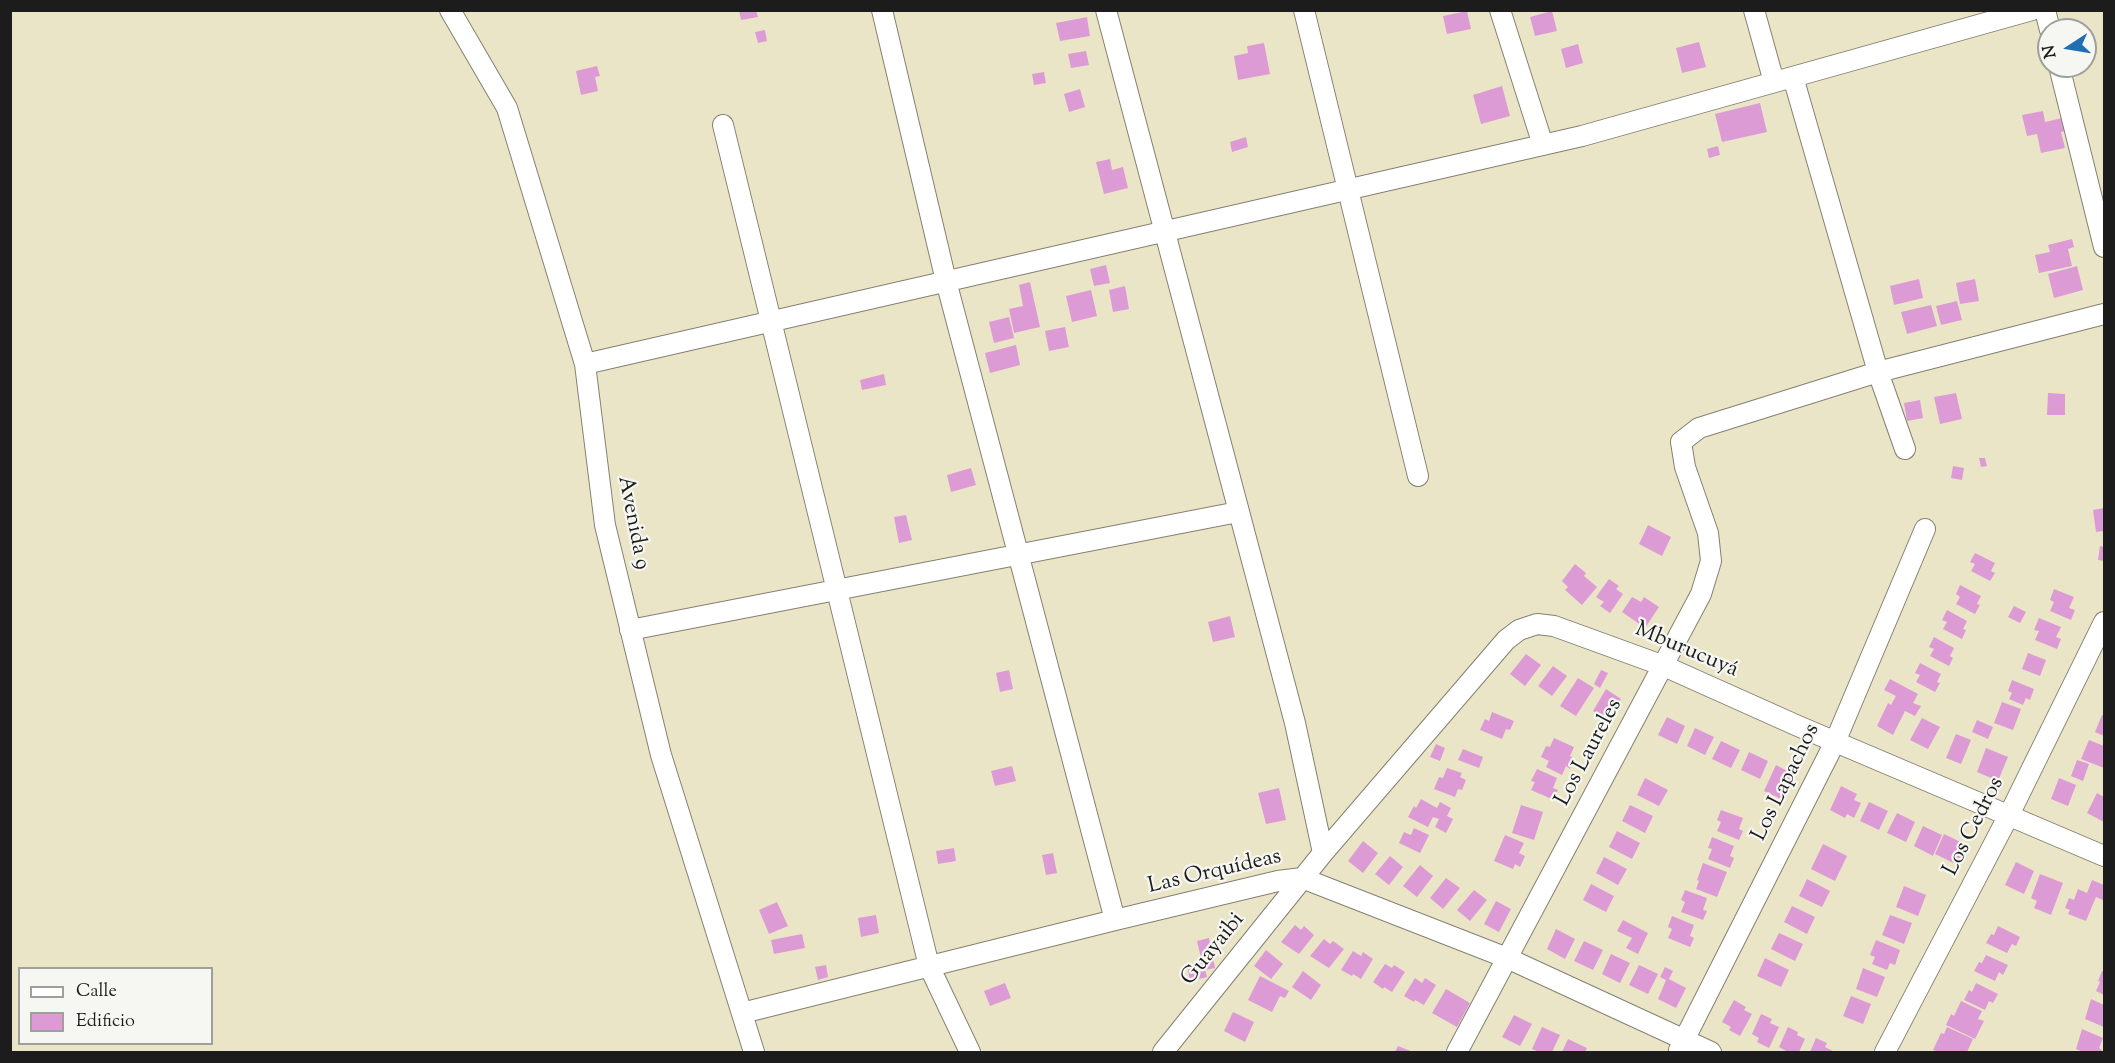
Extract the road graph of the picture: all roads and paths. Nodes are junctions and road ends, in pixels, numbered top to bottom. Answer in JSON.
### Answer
{"nodes":[{"id":1,"x":450,"y":10,"type":"edge"},
{"id":2,"x":882,"y":10,"type":"edge"},
{"id":3,"x":1107,"y":10,"type":"edge"},
{"id":4,"x":1305,"y":10,"type":"edge"},
{"id":5,"x":1500,"y":10,"type":"edge"},
{"id":6,"x":1754,"y":10,"type":"edge"},
{"id":7,"x":2027,"y":11,"type":"edge"},
{"id":8,"x":2062,"y":78,"type":"edge"},
{"id":9,"x":1783,"y":80,"type":"junction"},
{"id":10,"x":723,"y":125,"type":"dead end"},
{"id":11,"x":1543,"y":145,"type":"junction"},
{"id":12,"x":1348,"y":189,"type":"junction"},
{"id":13,"x":1165,"y":231,"type":"junction"},
{"id":14,"x":2104,"y":247,"type":"edge"},
{"id":15,"x":946,"y":282,"type":"junction"},
{"id":16,"x":2104,"y":314,"type":"edge"},
{"id":17,"x":771,"y":322,"type":"junction"},
{"id":18,"x":585,"y":364,"type":"junction"},
{"id":19,"x":1878,"y":372,"type":"junction"},
{"id":20,"x":1905,"y":449,"type":"dead end"},
{"id":21,"x":1418,"y":476,"type":"dead end"},
{"id":22,"x":1238,"y":512,"type":"junction"},
{"id":23,"x":1925,"y":529,"type":"dead end"},
{"id":24,"x":1018,"y":555,"type":"junction"},
{"id":25,"x":837,"y":590,"type":"junction"},
{"id":26,"x":2104,"y":622,"type":"edge"},
{"id":27,"x":630,"y":630,"type":"junction"},
{"id":28,"x":1664,"y":666,"type":"junction"},
{"id":29,"x":1835,"y":742,"type":"junction"},
{"id":30,"x":2009,"y":815,"type":"junction"},
{"id":31,"x":1323,"y":853,"type":"junction"},
{"id":32,"x":2104,"y":856,"type":"edge"},
{"id":33,"x":1302,"y":878,"type":"junction"},
{"id":34,"x":1115,"y":920,"type":"junction"},
{"id":35,"x":1507,"y":958,"type":"junction"},
{"id":36,"x":929,"y":966,"type":"junction"},
{"id":37,"x":742,"y":1013,"type":"junction"},
{"id":38,"x":1681,"y":1046,"type":"edge"},
{"id":39,"x":754,"y":1053,"type":"edge"},
{"id":40,"x":970,"y":1053,"type":"edge"},
{"id":41,"x":1163,"y":1053,"type":"edge"},
{"id":42,"x":1457,"y":1053,"type":"edge"},
{"id":43,"x":1711,"y":1053,"type":"edge"},
{"id":44,"x":1885,"y":1053,"type":"edge"}],
"edges":[{"from":1,"to":18,"type":"street","name":"Avenida 9"},
{"from":2,"to":15,"type":"street"},
{"from":3,"to":13,"type":"street"},
{"from":4,"to":12,"type":"street"},
{"from":5,"to":11,"type":"street"},
{"from":6,"to":9,"type":"street"},
{"from":7,"to":9,"type":"street"},
{"from":8,"to":14,"type":"street"},
{"from":9,"to":11,"type":"street"},
{"from":9,"to":19,"type":"street"},
{"from":10,"to":17,"type":"street"},
{"from":11,"to":12,"type":"street"},
{"from":12,"to":13,"type":"street"},
{"from":12,"to":21,"type":"street"},
{"from":13,"to":15,"type":"street"},
{"from":13,"to":22,"type":"street"},
{"from":15,"to":17,"type":"street"},
{"from":15,"to":24,"type":"street"},
{"from":16,"to":19,"type":"street"},
{"from":17,"to":18,"type":"street"},
{"from":17,"to":25,"type":"street"},
{"from":18,"to":27,"type":"street","name":"Avenida 9"},
{"from":19,"to":20,"type":"street"},
{"from":19,"to":28,"type":"street","name":"Los Laureles"},
{"from":22,"to":24,"type":"street"},
{"from":22,"to":31,"type":"street"},
{"from":23,"to":29,"type":"street","name":"Los Lapachos"},
{"from":24,"to":25,"type":"street"},
{"from":24,"to":34,"type":"street"},
{"from":25,"to":27,"type":"street"},
{"from":25,"to":36,"type":"street"},
{"from":26,"to":30,"type":"street","name":"Los Cedros"},
{"from":27,"to":37,"type":"street","name":"Avenida 9"},
{"from":28,"to":29,"type":"street","name":"Mburucuyá"},
{"from":28,"to":31,"type":"street","name":"Mburucuyá"},
{"from":28,"to":35,"type":"street","name":"Los Laureles"},
{"from":29,"to":30,"type":"street","name":"Mburucuyá"},
{"from":29,"to":38,"type":"street","name":"Los Lapachos"},
{"from":30,"to":32,"type":"street","name":"Mburucuyá"},
{"from":30,"to":44,"type":"street","name":"Los Cedros"},
{"from":31,"to":33,"type":"street","name":"Mburucuyá"},
{"from":33,"to":34,"type":"street","name":"Las Orquídeas"},
{"from":33,"to":35,"type":"street","name":"Las Orquídeas"},
{"from":33,"to":41,"type":"street","name":"Guayaibi"},
{"from":34,"to":36,"type":"street","name":"Las Orquídeas"},
{"from":35,"to":38,"type":"street","name":"Las Orquídeas"},
{"from":35,"to":42,"type":"street","name":"Los Laureles"},
{"from":36,"to":37,"type":"street","name":"Las Orquídeas"},
{"from":36,"to":40,"type":"street"},
{"from":37,"to":39,"type":"street","name":"Avenida 9"},
{"from":38,"to":43,"type":"street","name":"Las Orquídeas"}]}
